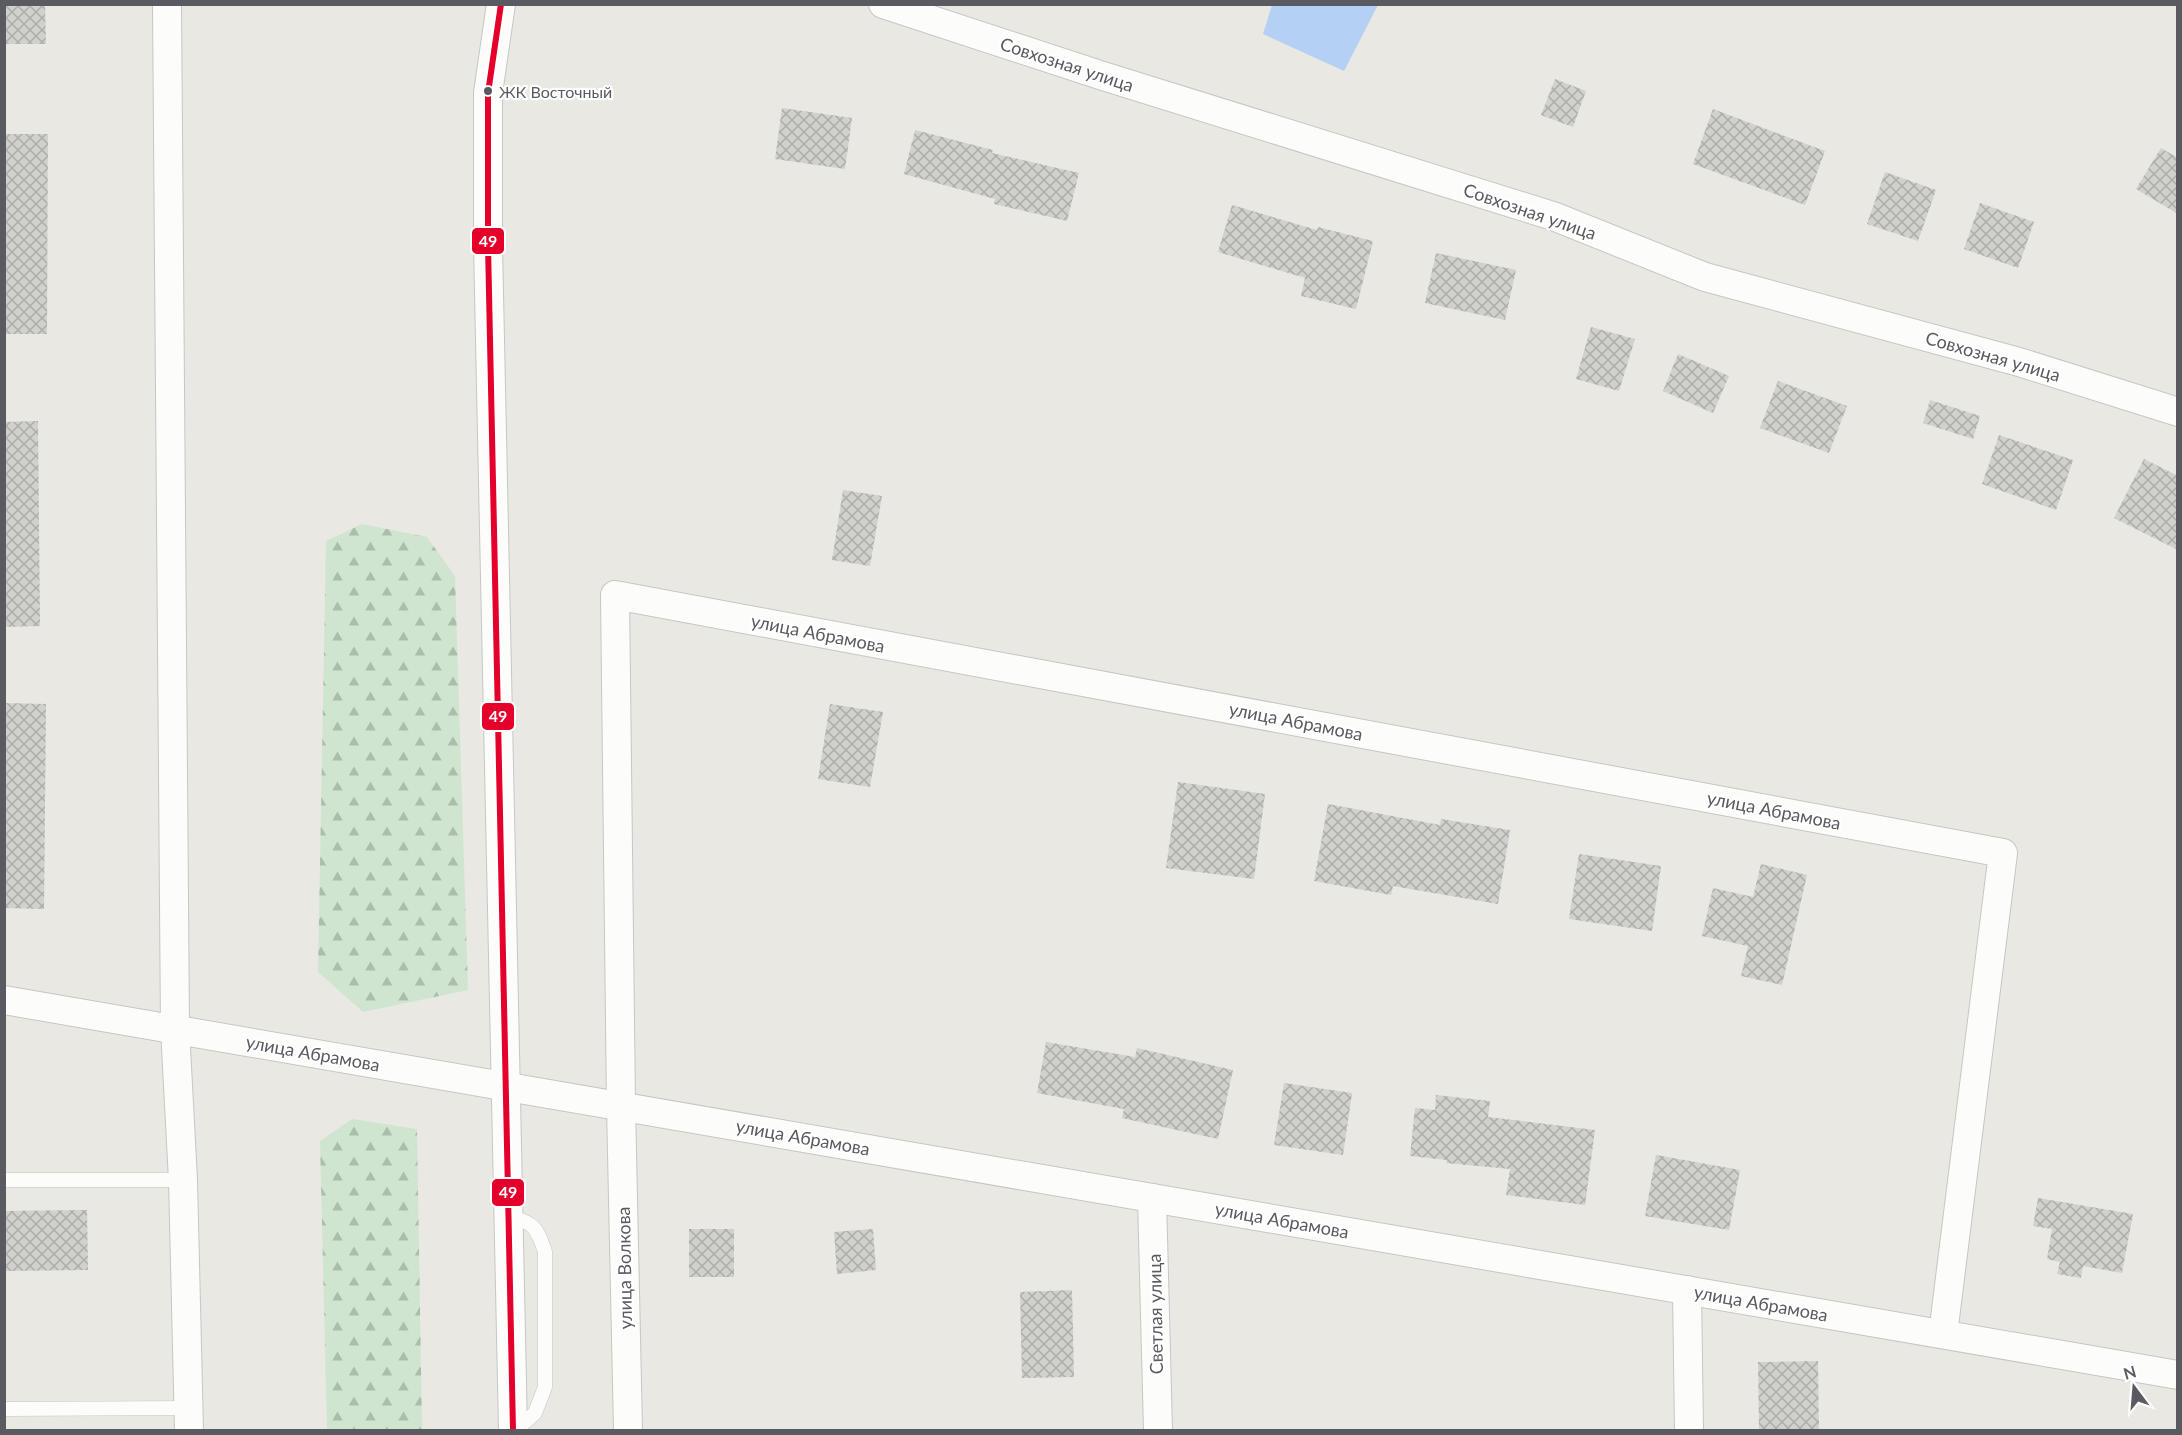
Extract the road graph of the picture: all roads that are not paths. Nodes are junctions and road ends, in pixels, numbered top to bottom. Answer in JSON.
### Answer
{"nodes":[{"id":1,"x":167,"y":4,"type":"edge"},
{"id":2,"x":501,"y":4,"type":"edge"},
{"id":3,"x":883,"y":4,"type":"edge"},
{"id":4,"x":2178,"y":412,"type":"edge"},
{"id":5,"x":4,"y":1000,"type":"edge"},
{"id":6,"x":175,"y":1029,"type":"junction"},
{"id":7,"x":507,"y":1086,"type":"junction"},
{"id":8,"x":621,"y":1106,"type":"junction"},
{"id":9,"x":4,"y":1180,"type":"edge"},
{"id":10,"x":183,"y":1180,"type":"junction"},
{"id":11,"x":1152,"y":1198,"type":"junction"},
{"id":12,"x":1687,"y":1290,"type":"junction"},
{"id":13,"x":1943,"y":1334,"type":"junction"},
{"id":14,"x":2178,"y":1375,"type":"edge"},
{"id":15,"x":4,"y":1409,"type":"edge"},
{"id":16,"x":189,"y":1419,"type":"edge"},
{"id":17,"x":514,"y":1431,"type":"edge"},
{"id":18,"x":628,"y":1431,"type":"edge"},
{"id":19,"x":1158,"y":1431,"type":"edge"},
{"id":20,"x":1689,"y":1431,"type":"edge"}],
"edges":[{"from":1,"to":6,"type":"street"},
{"from":2,"to":7,"type":"street"},
{"from":3,"to":4,"type":"street","name":"Совхозная улица"},
{"from":5,"to":6,"type":"street","name":"улица Абрамова"},
{"from":6,"to":7,"type":"street","name":"улица Абрамова"},
{"from":6,"to":10,"type":"street"},
{"from":7,"to":8,"type":"street","name":"улица Абрамова"},
{"from":7,"to":17,"type":"street"},
{"from":8,"to":11,"type":"street","name":"улица Абрамова"},
{"from":8,"to":13,"type":"street","name":"улица Абрамова"},
{"from":8,"to":18,"type":"street","name":"улица Волкова"},
{"from":9,"to":10,"type":"lane"},
{"from":10,"to":16,"type":"street"},
{"from":11,"to":12,"type":"street","name":"улица Абрамова"},
{"from":11,"to":19,"type":"street","name":"Светлая улица"},
{"from":12,"to":13,"type":"street","name":"улица Абрамова"},
{"from":12,"to":20,"type":"street"},
{"from":13,"to":14,"type":"street","name":"улица Абрамова"},
{"from":15,"to":16,"type":"lane"}]}
